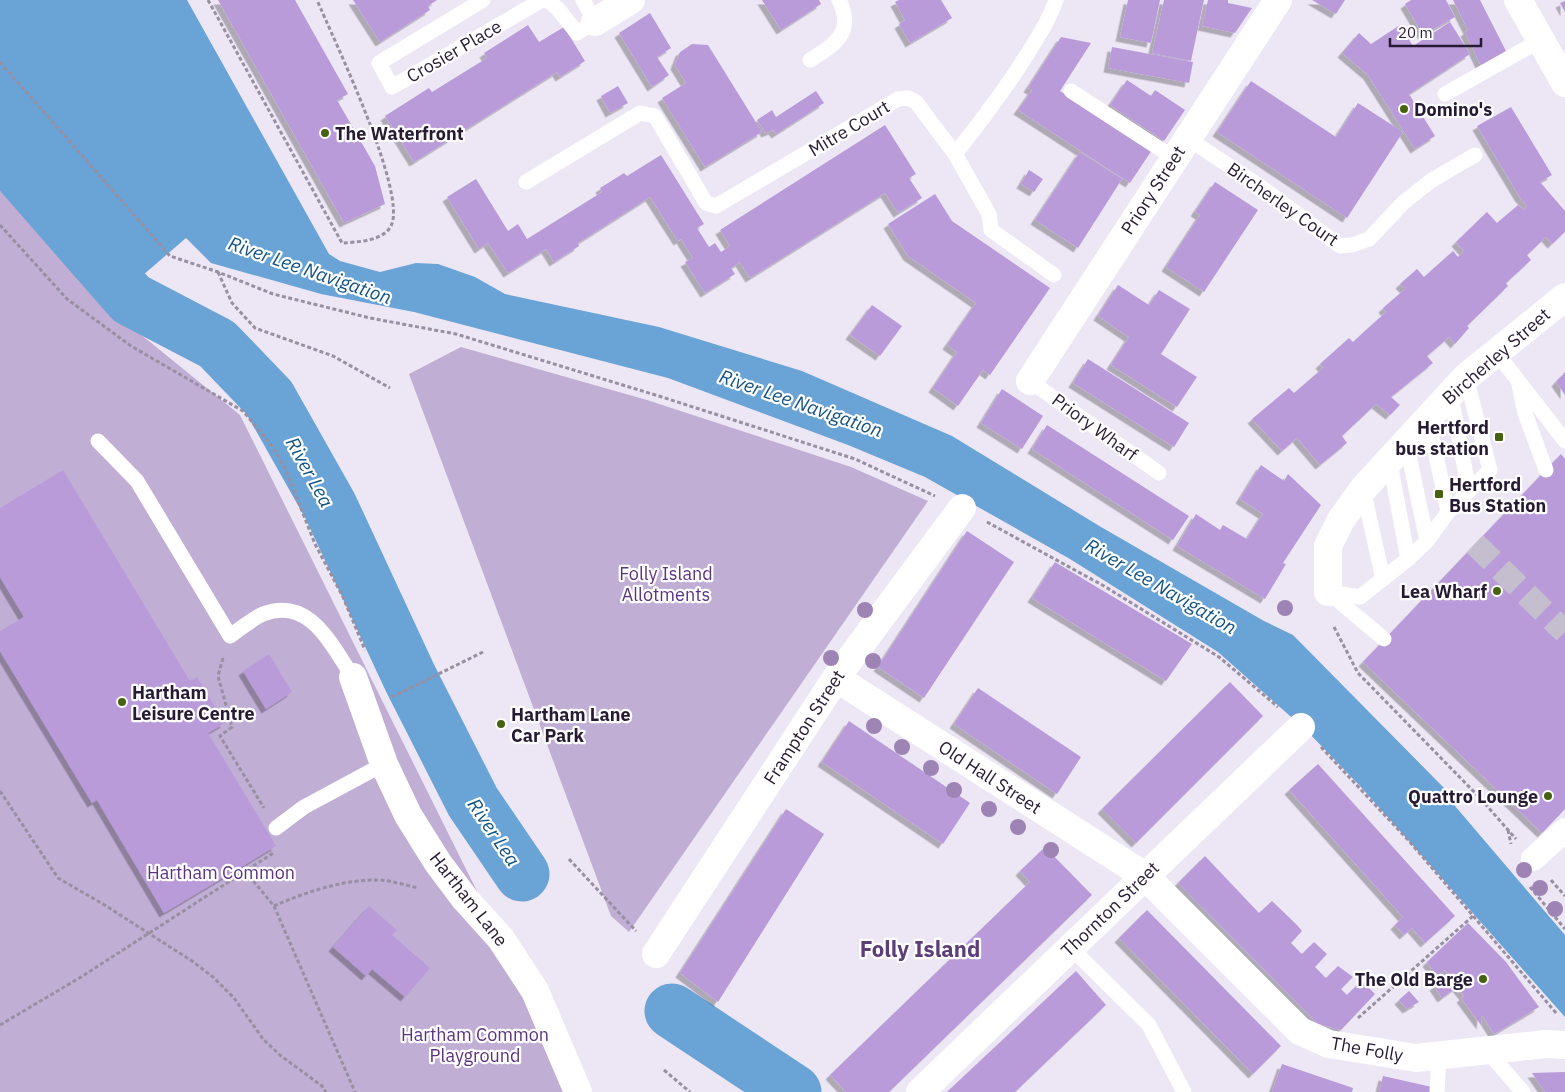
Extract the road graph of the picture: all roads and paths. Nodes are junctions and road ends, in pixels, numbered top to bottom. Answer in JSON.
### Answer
{"nodes":[{"id":1,"x":208,"y":0,"type":"edge"},
{"id":2,"x":317,"y":0,"type":"edge"},
{"id":3,"x":483,"y":0,"type":"edge"},
{"id":4,"x":542,"y":0,"type":"edge"},
{"id":5,"x":547,"y":0,"type":"edge"},
{"id":6,"x":631,"y":0,"type":"edge"},
{"id":7,"x":839,"y":0,"type":"edge"},
{"id":8,"x":1056,"y":0,"type":"edge"},
{"id":9,"x":1278,"y":0,"type":"edge"},
{"id":10,"x":1518,"y":0,"type":"edge"},
{"id":11,"x":589,"y":11,"type":"edge"},
{"id":12,"x":1541,"y":40,"type":"junction"},
{"id":13,"x":810,"y":60,"type":"dead end"},
{"id":14,"x":0,"y":62,"type":"edge"},
{"id":15,"x":1565,"y":83,"type":"edge"},
{"id":16,"x":1071,"y":91,"type":"dead end"},
{"id":17,"x":1445,"y":94,"type":"dead end"},
{"id":18,"x":1180,"y":148,"type":"junction"},
{"id":19,"x":955,"y":154,"type":"junction"},
{"id":20,"x":1476,"y":155,"type":"dead end"},
{"id":21,"x":526,"y":182,"type":"dead end"},
{"id":22,"x":0,"y":225,"type":"edge"},
{"id":23,"x":170,"y":256,"type":"dead end"},
{"id":24,"x":218,"y":272,"type":"dead end"},
{"id":25,"x":1054,"y":275,"type":"dead end"},
{"id":26,"x":1565,"y":297,"type":"edge"},
{"id":27,"x":67,"y":300,"type":"dead end"},
{"id":28,"x":1496,"y":352,"type":"junction"},
{"id":29,"x":1519,"y":380,"type":"junction"},
{"id":30,"x":1030,"y":381,"type":"joint"},
{"id":31,"x":1458,"y":385,"type":"junction"},
{"id":32,"x":390,"y":388,"type":"dead end"},
{"id":33,"x":1428,"y":418,"type":"junction"},
{"id":34,"x":98,"y":441,"type":"dead end"},
{"id":35,"x":1565,"y":441,"type":"edge"},
{"id":36,"x":1397,"y":450,"type":"junction"},
{"id":37,"x":1546,"y":470,"type":"dead end"},
{"id":38,"x":1159,"y":473,"type":"dead end"},
{"id":39,"x":1363,"y":489,"type":"junction"},
{"id":40,"x":1469,"y":490,"type":"junction"},
{"id":41,"x":962,"y":508,"type":"dead end"},
{"id":42,"x":1448,"y":512,"type":"junction"},
{"id":43,"x":1427,"y":542,"type":"junction"},
{"id":44,"x":1408,"y":559,"type":"junction"},
{"id":45,"x":1383,"y":579,"type":"junction"},
{"id":46,"x":1328,"y":592,"type":"junction"},
{"id":47,"x":230,"y":636,"type":"junction"},
{"id":48,"x":1384,"y":639,"type":"dead end"},
{"id":49,"x":485,"y":651,"type":"dead end"},
{"id":50,"x":353,"y":677,"type":"joint"},
{"id":51,"x":836,"y":678,"type":"junction"},
{"id":52,"x":399,"y":692,"type":"dead end"},
{"id":53,"x":1301,"y":726,"type":"dead end"},
{"id":54,"x":384,"y":764,"type":"junction"},
{"id":55,"x":0,"y":791,"type":"edge"},
{"id":56,"x":276,"y":828,"type":"junction"},
{"id":57,"x":1565,"y":830,"type":"edge"},
{"id":58,"x":1533,"y":859,"type":"junction"},
{"id":59,"x":570,"y":860,"type":"dead end"},
{"id":60,"x":245,"y":871,"type":"junction"},
{"id":61,"x":1145,"y":876,"type":"junction"},
{"id":62,"x":1565,"y":896,"type":"edge"},
{"id":63,"x":465,"y":899,"type":"junction"},
{"id":64,"x":274,"y":906,"type":"junction"},
{"id":65,"x":1473,"y":916,"type":"dead end"},
{"id":66,"x":148,"y":934,"type":"junction"},
{"id":67,"x":1070,"y":947,"type":"junction"},
{"id":68,"x":656,"y":954,"type":"joint"},
{"id":69,"x":0,"y":1025,"type":"edge"},
{"id":70,"x":1329,"y":1044,"type":"junction"},
{"id":71,"x":1565,"y":1045,"type":"edge"},
{"id":72,"x":1488,"y":1052,"type":"junction"},
{"id":73,"x":1439,"y":1056,"type":"junction"},
{"id":74,"x":664,"y":1070,"type":"dead end"},
{"id":75,"x":326,"y":1092,"type":"edge"},
{"id":76,"x":355,"y":1092,"type":"edge"},
{"id":77,"x":578,"y":1092,"type":"edge"},
{"id":78,"x":690,"y":1092,"type":"edge"},
{"id":79,"x":920,"y":1092,"type":"edge"},
{"id":80,"x":1184,"y":1092,"type":"edge"},
{"id":81,"x":1437,"y":1092,"type":"edge"},
{"id":82,"x":1523,"y":1092,"type":"edge"}],
"edges":[{"from":1,"to":2,"type":"path"},
{"from":3,"to":4,"type":"lane","name":"Crosier Place"},
{"from":5,"to":11,"type":"lane"},
{"from":6,"to":11,"type":"street"},
{"from":7,"to":13,"type":"lane"},
{"from":8,"to":19,"type":"lane"},
{"from":9,"to":18,"type":"street","name":"Priory Street"},
{"from":10,"to":12,"type":"street"},
{"from":12,"to":15,"type":"street"},
{"from":12,"to":17,"type":"lane"},
{"from":14,"to":23,"type":"path"},
{"from":16,"to":18,"type":"lane","name":"Bircherley Court"},
{"from":18,"to":20,"type":"lane","name":"Bircherley Court"},
{"from":18,"to":30,"type":"street","name":"Priory Street"},
{"from":19,"to":21,"type":"lane","name":"Mitre Court"},
{"from":19,"to":25,"type":"lane","name":"Mitre Court"},
{"from":22,"to":27,"type":"path"},
{"from":24,"to":32,"type":"path"},
{"from":26,"to":28,"type":"street","name":"Bircherley Street"},
{"from":28,"to":29,"type":"lane"},
{"from":28,"to":31,"type":"street","name":"Bircherley Street"},
{"from":29,"to":35,"type":"lane"},
{"from":29,"to":37,"type":"lane"},
{"from":30,"to":38,"type":"lane","name":"Priory Wharf"},
{"from":31,"to":33,"type":"street","name":"Bircherley Street"},
{"from":31,"to":40,"type":"lane"},
{"from":31,"to":40,"type":"lane"},
{"from":33,"to":36,"type":"street","name":"Bircherley Street"},
{"from":33,"to":42,"type":"lane"},
{"from":34,"to":47,"type":"lane"},
{"from":36,"to":39,"type":"street","name":"Bircherley Street"},
{"from":36,"to":43,"type":"lane"},
{"from":36,"to":44,"type":"lane"},
{"from":39,"to":45,"type":"lane"},
{"from":39,"to":46,"type":"street","name":"Bircherley Street"},
{"from":40,"to":42,"type":"lane"},
{"from":41,"to":51,"type":"street","name":"Frampton Street"},
{"from":42,"to":43,"type":"lane"},
{"from":43,"to":44,"type":"lane"},
{"from":44,"to":45,"type":"lane"},
{"from":45,"to":46,"type":"lane"},
{"from":46,"to":48,"type":"lane"},
{"from":46,"to":58,"type":"path"},
{"from":47,"to":50,"type":"lane"},
{"from":47,"to":56,"type":"path"},
{"from":49,"to":52,"type":"path"},
{"from":50,"to":54,"type":"street","name":"Hartham Lane"},
{"from":51,"to":61,"type":"street","name":"Old Hall Street"},
{"from":51,"to":68,"type":"street","name":"Frampton Street"},
{"from":53,"to":61,"type":"street","name":"Thornton Street"},
{"from":54,"to":56,"type":"lane"},
{"from":54,"to":63,"type":"street","name":"Hartham Lane"},
{"from":55,"to":66,"type":"path"},
{"from":56,"to":60,"type":"path"},
{"from":57,"to":58,"type":"street"},
{"from":58,"to":62,"type":"path"},
{"from":59,"to":68,"type":"path"},
{"from":60,"to":64,"type":"path"},
{"from":60,"to":66,"type":"path"},
{"from":61,"to":67,"type":"street","name":"Thornton Street"},
{"from":61,"to":70,"type":"street","name":"The Folly"},
{"from":63,"to":64,"type":"path"},
{"from":63,"to":77,"type":"street","name":"Hartham Lane"},
{"from":64,"to":76,"type":"path"},
{"from":65,"to":70,"type":"path"},
{"from":66,"to":69,"type":"path"},
{"from":66,"to":75,"type":"path"},
{"from":67,"to":79,"type":"street","name":"Thornton Street"},
{"from":67,"to":80,"type":"lane"},
{"from":70,"to":73,"type":"street","name":"The Folly"},
{"from":71,"to":72,"type":"street","name":"The Folly"},
{"from":72,"to":73,"type":"street","name":"The Folly"},
{"from":72,"to":82,"type":"lane"},
{"from":73,"to":81,"type":"lane"},
{"from":74,"to":78,"type":"path"}]}
